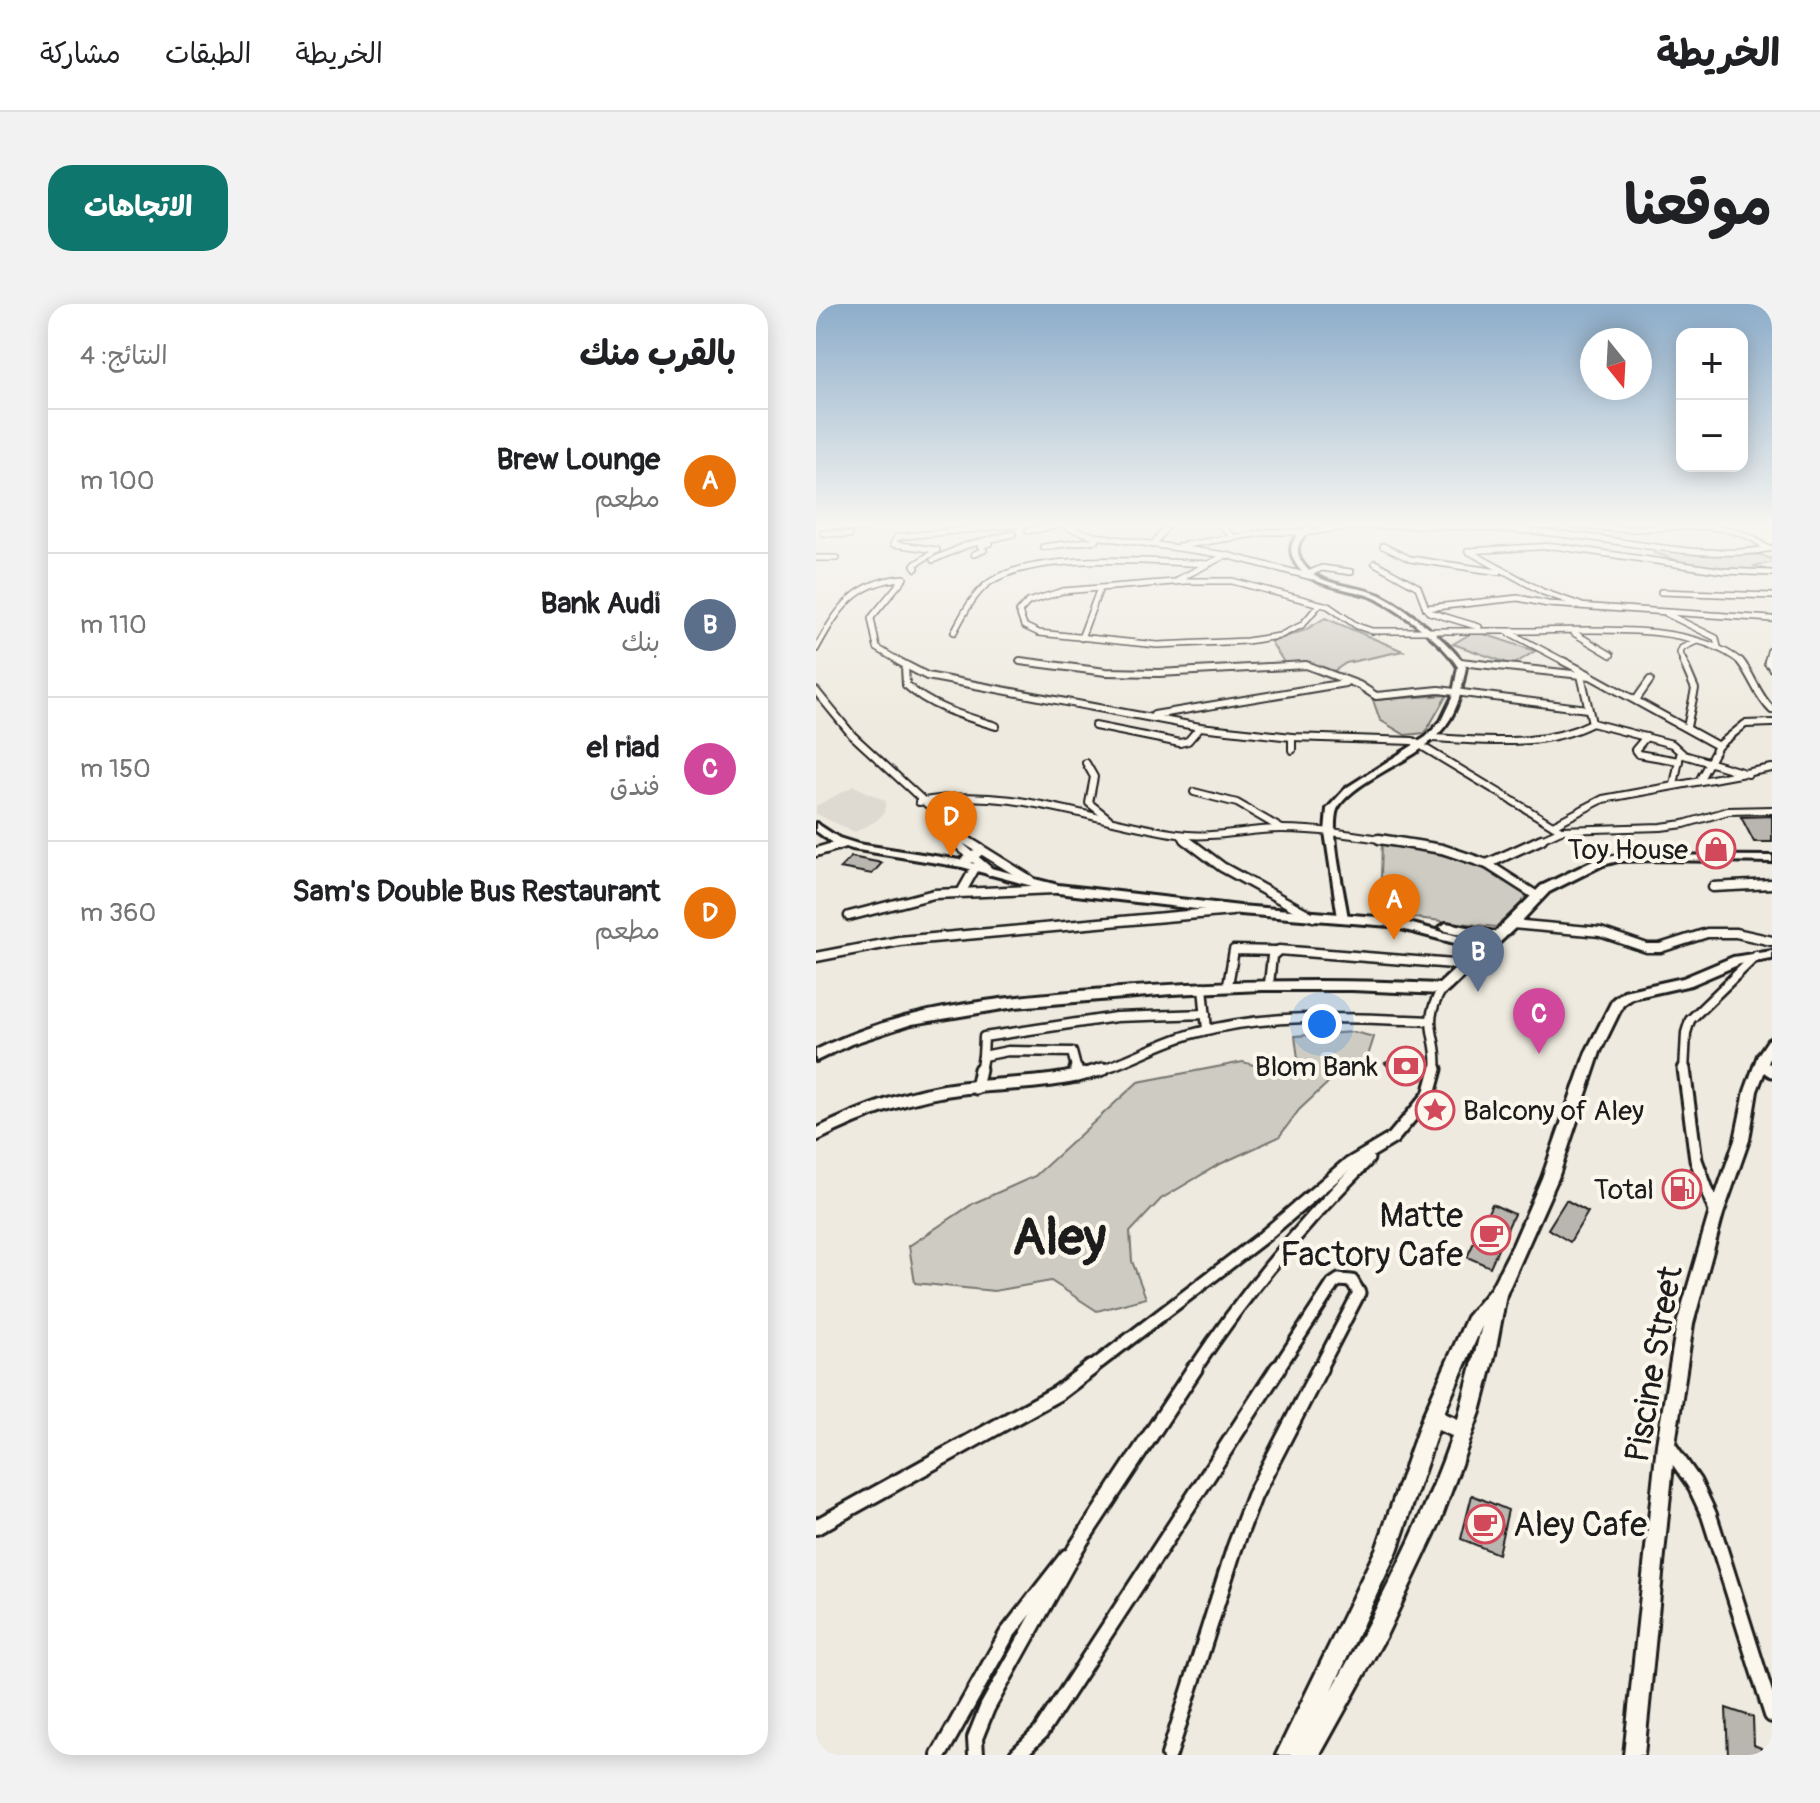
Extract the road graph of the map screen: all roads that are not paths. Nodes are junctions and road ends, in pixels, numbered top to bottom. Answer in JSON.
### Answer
{"nodes":[{"id":1,"x":856,"y":593,"type":"edge"},
{"id":2,"x":891,"y":593,"type":"edge"},
{"id":3,"x":981,"y":593,"type":"edge"},
{"id":4,"x":1053,"y":593,"type":"edge"},
{"id":5,"x":1098,"y":593,"type":"edge"},
{"id":6,"x":1278,"y":593,"type":"edge"},
{"id":7,"x":1365,"y":593,"type":"edge"},
{"id":8,"x":1420,"y":593,"type":"edge"},
{"id":9,"x":1545,"y":593,"type":"edge"},
{"id":10,"x":1681,"y":593,"type":"edge"},
{"id":11,"x":1772,"y":596,"type":"edge"},
{"id":12,"x":1319,"y":605,"type":"junction"},
{"id":13,"x":1580,"y":605,"type":"junction"},
{"id":14,"x":1426,"y":608,"type":"junction"},
{"id":15,"x":1649,"y":609,"type":"junction"},
{"id":16,"x":1731,"y":611,"type":"dead end"},
{"id":17,"x":1772,"y":620,"type":"edge"},
{"id":18,"x":1486,"y":630,"type":"junction"},
{"id":19,"x":1504,"y":631,"type":"junction"},
{"id":20,"x":1571,"y":631,"type":"junction"},
{"id":21,"x":954,"y":632,"type":"dead end"},
{"id":22,"x":1427,"y":632,"type":"junction"},
{"id":23,"x":1081,"y":638,"type":"junction"},
{"id":24,"x":1697,"y":641,"type":"junction"},
{"id":25,"x":1718,"y":647,"type":"junction"},
{"id":26,"x":816,"y":649,"type":"edge"},
{"id":27,"x":1770,"y":651,"type":"dead end"},
{"id":28,"x":1611,"y":655,"type":"dead end"},
{"id":29,"x":1020,"y":661,"type":"dead end"},
{"id":30,"x":1460,"y":662,"type":"junction"},
{"id":31,"x":905,"y":666,"type":"junction"},
{"id":32,"x":1772,"y":668,"type":"edge"},
{"id":33,"x":1581,"y":675,"type":"junction"},
{"id":34,"x":1591,"y":676,"type":"junction"},
{"id":35,"x":1650,"y":680,"type":"dead end"},
{"id":36,"x":1348,"y":682,"type":"junction"},
{"id":37,"x":816,"y":691,"type":"edge"},
{"id":38,"x":1456,"y":693,"type":"junction"},
{"id":39,"x":1636,"y":700,"type":"junction"},
{"id":40,"x":1587,"y":709,"type":"junction"},
{"id":41,"x":1772,"y":710,"type":"edge"},
{"id":42,"x":1147,"y":717,"type":"junction"},
{"id":43,"x":1592,"y":723,"type":"junction"},
{"id":44,"x":1772,"y":723,"type":"edge"},
{"id":45,"x":996,"y":726,"type":"dead end"},
{"id":46,"x":1095,"y":726,"type":"dead end"},
{"id":47,"x":1200,"y":727,"type":"junction"},
{"id":48,"x":1687,"y":727,"type":"junction"},
{"id":49,"x":1292,"y":737,"type":"junction"},
{"id":50,"x":1646,"y":737,"type":"junction"},
{"id":51,"x":1431,"y":738,"type":"junction"},
{"id":52,"x":1422,"y":744,"type":"junction"},
{"id":53,"x":1718,"y":746,"type":"junction"},
{"id":54,"x":1292,"y":750,"type":"dead end"},
{"id":55,"x":1680,"y":752,"type":"junction"},
{"id":56,"x":1679,"y":761,"type":"junction"},
{"id":57,"x":1708,"y":761,"type":"junction"},
{"id":58,"x":1086,"y":763,"type":"dead end"},
{"id":59,"x":1768,"y":769,"type":"edge"},
{"id":60,"x":1748,"y":774,"type":"junction"},
{"id":61,"x":1772,"y":779,"type":"edge"},
{"id":62,"x":1699,"y":781,"type":"junction"},
{"id":63,"x":1674,"y":785,"type":"junction"},
{"id":64,"x":1194,"y":792,"type":"dead end"},
{"id":65,"x":919,"y":802,"type":"junction"},
{"id":66,"x":1772,"y":810,"type":"edge"},
{"id":67,"x":1111,"y":820,"type":"junction"},
{"id":68,"x":1553,"y":825,"type":"junction"},
{"id":69,"x":816,"y":826,"type":"edge"},
{"id":70,"x":1282,"y":829,"type":"junction"},
{"id":71,"x":1561,"y":830,"type":"junction"},
{"id":72,"x":1330,"y":832,"type":"junction"},
{"id":73,"x":1181,"y":835,"type":"junction"},
{"id":74,"x":843,"y":844,"type":"junction"},
{"id":75,"x":816,"y":852,"type":"edge"},
{"id":76,"x":1772,"y":859,"type":"edge"},
{"id":77,"x":972,"y":860,"type":"junction"},
{"id":78,"x":1487,"y":864,"type":"junction"},
{"id":79,"x":1030,"y":880,"type":"junction"},
{"id":80,"x":1772,"y":884,"type":"edge"},
{"id":81,"x":1713,"y":887,"type":"dead end"},
{"id":82,"x":1058,"y":889,"type":"junction"},
{"id":83,"x":962,"y":891,"type":"junction"},
{"id":84,"x":1537,"y":896,"type":"junction"},
{"id":85,"x":1240,"y":910,"type":"junction"},
{"id":86,"x":849,"y":916,"type":"dead end"},
{"id":87,"x":1313,"y":917,"type":"junction"},
{"id":88,"x":1343,"y":918,"type":"junction"},
{"id":89,"x":1512,"y":924,"type":"junction"},
{"id":90,"x":1462,"y":934,"type":"junction"},
{"id":91,"x":1498,"y":937,"type":"junction"},
{"id":92,"x":1772,"y":941,"type":"edge"},
{"id":93,"x":1485,"y":947,"type":"junction"},
{"id":94,"x":1276,"y":951,"type":"junction"},
{"id":95,"x":1764,"y":956,"type":"edge"},
{"id":96,"x":816,"y":957,"type":"edge"},
{"id":97,"x":1466,"y":965,"type":"junction"},
{"id":98,"x":1269,"y":984,"type":"junction"},
{"id":99,"x":1228,"y":985,"type":"junction"},
{"id":100,"x":1203,"y":987,"type":"junction"},
{"id":101,"x":1442,"y":989,"type":"junction"},
{"id":102,"x":1206,"y":1014,"type":"junction"},
{"id":103,"x":1429,"y":1021,"type":"junction"},
{"id":104,"x":1207,"y":1030,"type":"junction"},
{"id":105,"x":1772,"y":1043,"type":"edge"},
{"id":106,"x":816,"y":1056,"type":"edge"},
{"id":107,"x":983,"y":1056,"type":"junction"},
{"id":108,"x":1766,"y":1068,"type":"edge"},
{"id":109,"x":1078,"y":1076,"type":"junction"},
{"id":110,"x":976,"y":1088,"type":"junction"},
{"id":111,"x":816,"y":1135,"type":"edge"},
{"id":112,"x":1375,"y":1151,"type":"junction"},
{"id":113,"x":1716,"y":1214,"type":"junction"},
{"id":114,"x":1497,"y":1294,"type":"junction"},
{"id":115,"x":1432,"y":1418,"type":"junction"},
{"id":116,"x":1463,"y":1431,"type":"junction"},
{"id":117,"x":1666,"y":1444,"type":"junction"},
{"id":118,"x":819,"y":1523,"type":"edge"},
{"id":119,"x":1076,"y":1548,"type":"junction"},
{"id":120,"x":1772,"y":1715,"type":"edge"},
{"id":121,"x":939,"y":1755,"type":"edge"},
{"id":122,"x":976,"y":1755,"type":"edge"},
{"id":123,"x":1017,"y":1755,"type":"edge"},
{"id":124,"x":1169,"y":1755,"type":"edge"},
{"id":125,"x":1288,"y":1755,"type":"edge"},
{"id":126,"x":1305,"y":1755,"type":"edge"},
{"id":127,"x":1634,"y":1755,"type":"edge"}],
"edges":[{"from":1,"to":26,"type":"street"},
{"from":2,"to":31,"type":"street"},
{"from":3,"to":21,"type":"street"},
{"from":4,"to":23,"type":"street"},
{"from":5,"to":23,"type":"street"},
{"from":6,"to":12,"type":"street"},
{"from":7,"to":22,"type":"street"},
{"from":8,"to":14,"type":"street"},
{"from":9,"to":13,"type":"street"},
{"from":10,"to":11,"type":"street"},
{"from":12,"to":22,"type":"street"},
{"from":12,"to":23,"type":"street"},
{"from":13,"to":14,"type":"street"},
{"from":13,"to":15,"type":"street"},
{"from":14,"to":18,"type":"street"},
{"from":15,"to":17,"type":"street"},
{"from":15,"to":25,"type":"street"},
{"from":16,"to":17,"type":"street"},
{"from":18,"to":19,"type":"street"},
{"from":18,"to":22,"type":"street"},
{"from":19,"to":20,"type":"street"},
{"from":19,"to":34,"type":"street"},
{"from":20,"to":24,"type":"street"},
{"from":20,"to":28,"type":"street"},
{"from":22,"to":30,"type":"street"},
{"from":24,"to":25,"type":"street"},
{"from":24,"to":48,"type":"street"},
{"from":25,"to":41,"type":"street"},
{"from":27,"to":32,"type":"street"},
{"from":29,"to":36,"type":"street"},
{"from":30,"to":33,"type":"street"},
{"from":30,"to":38,"type":"street"},
{"from":31,"to":42,"type":"street"},
{"from":31,"to":45,"type":"street"},
{"from":33,"to":34,"type":"street"},
{"from":33,"to":40,"type":"street"},
{"from":34,"to":39,"type":"street"},
{"from":35,"to":39,"type":"street"},
{"from":36,"to":38,"type":"street"},
{"from":36,"to":42,"type":"street"},
{"from":37,"to":65,"type":"street"},
{"from":38,"to":40,"type":"street"},
{"from":38,"to":51,"type":"street"},
{"from":39,"to":48,"type":"street"},
{"from":40,"to":43,"type":"street"},
{"from":42,"to":47,"type":"street"},
{"from":43,"to":50,"type":"street"},
{"from":43,"to":51,"type":"street"},
{"from":44,"to":53,"type":"street"},
{"from":46,"to":47,"type":"street"},
{"from":47,"to":49,"type":"street"},
{"from":48,"to":53,"type":"street"},
{"from":49,"to":52,"type":"street"},
{"from":49,"to":54,"type":"street"},
{"from":50,"to":55,"type":"street"},
{"from":50,"to":56,"type":"street"},
{"from":51,"to":52,"type":"street"},
{"from":52,"to":68,"type":"street"},
{"from":52,"to":72,"type":"street"},
{"from":53,"to":57,"type":"street"},
{"from":55,"to":56,"type":"street"},
{"from":55,"to":57,"type":"street"},
{"from":56,"to":63,"type":"street"},
{"from":57,"to":60,"type":"street"},
{"from":57,"to":62,"type":"street"},
{"from":58,"to":67,"type":"street"},
{"from":59,"to":60,"type":"street"},
{"from":59,"to":61,"type":"street"},
{"from":60,"to":62,"type":"street"},
{"from":62,"to":63,"type":"street"},
{"from":63,"to":68,"type":"street"},
{"from":64,"to":70,"type":"street"},
{"from":65,"to":67,"type":"street"},
{"from":65,"to":77,"type":"street"},
{"from":66,"to":71,"type":"street"},
{"from":67,"to":73,"type":"street"},
{"from":68,"to":71,"type":"street"},
{"from":69,"to":74,"type":"main road"},
{"from":70,"to":72,"type":"street"},
{"from":70,"to":73,"type":"street"},
{"from":71,"to":78,"type":"street"},
{"from":72,"to":78,"type":"street"},
{"from":72,"to":88,"type":"street"},
{"from":73,"to":87,"type":"street"},
{"from":74,"to":75,"type":"street"},
{"from":74,"to":77,"type":"main road"},
{"from":76,"to":84,"type":"main road"},
{"from":77,"to":79,"type":"street"},
{"from":77,"to":79,"type":"main road"},
{"from":77,"to":83,"type":"street"},
{"from":78,"to":84,"type":"street"},
{"from":79,"to":82,"type":"main road"},
{"from":80,"to":81,"type":"street"},
{"from":82,"to":83,"type":"street"},
{"from":82,"to":85,"type":"main road"},
{"from":83,"to":86,"type":"street"},
{"from":84,"to":89,"type":"main road"},
{"from":85,"to":87,"type":"main road"},
{"from":85,"to":96,"type":"street"},
{"from":87,"to":88,"type":"main road"},
{"from":88,"to":90,"type":"main road"},
{"from":89,"to":91,"type":"main road"},
{"from":89,"to":92,"type":"street"},
{"from":90,"to":91,"type":"main road"},
{"from":90,"to":93,"type":"main road"},
{"from":91,"to":93,"type":"main road"},
{"from":93,"to":97,"type":"main road"},
{"from":94,"to":97,"type":"street"},
{"from":94,"to":98,"type":"street"},
{"from":94,"to":99,"type":"street"},
{"from":95,"to":113,"type":"street"},
{"from":95,"to":114,"type":"main road"},
{"from":97,"to":101,"type":"main road"},
{"from":98,"to":99,"type":"main road"},
{"from":98,"to":101,"type":"main road"},
{"from":99,"to":100,"type":"main road"},
{"from":100,"to":102,"type":"street"},
{"from":100,"to":106,"type":"main road"},
{"from":101,"to":103,"type":"street"},
{"from":102,"to":104,"type":"street"},
{"from":102,"to":107,"type":"street"},
{"from":103,"to":104,"type":"street"},
{"from":103,"to":112,"type":"street"},
{"from":104,"to":109,"type":"street"},
{"from":105,"to":108,"type":"street","name":"Piscine Street"},
{"from":107,"to":109,"type":"street"},
{"from":107,"to":110,"type":"street"},
{"from":108,"to":113,"type":"street","name":"Piscine Street"},
{"from":109,"to":110,"type":"street"},
{"from":110,"to":111,"type":"street"},
{"from":112,"to":118,"type":"street"},
{"from":112,"to":119,"type":"street"},
{"from":113,"to":117,"type":"street","name":"Piscine Street"},
{"from":114,"to":115,"type":"main road"},
{"from":114,"to":116,"type":"main road"},
{"from":115,"to":116,"type":"main road"},
{"from":115,"to":125,"type":"main road"},
{"from":116,"to":126,"type":"main road"},
{"from":117,"to":120,"type":"street"},
{"from":117,"to":127,"type":"street","name":"Piscine Street"},
{"from":119,"to":121,"type":"street"},
{"from":119,"to":122,"type":"street"},
{"from":123,"to":124,"type":"street"}]}
